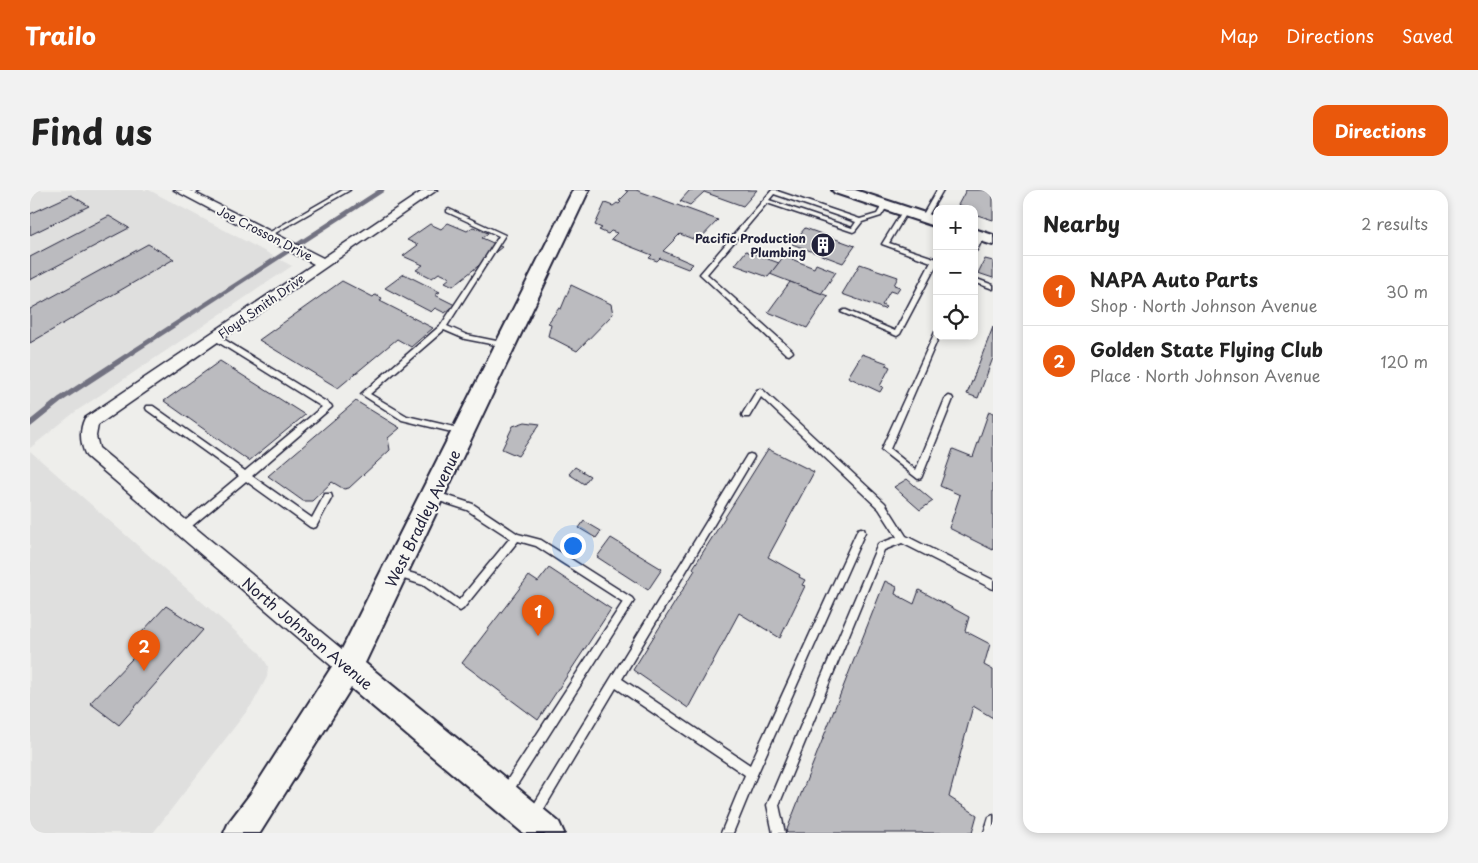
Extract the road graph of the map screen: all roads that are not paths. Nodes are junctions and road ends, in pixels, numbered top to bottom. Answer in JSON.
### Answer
{"nodes":[{"id":1,"x":347,"y":190,"type":"edge"},
{"id":2,"x":432,"y":190,"type":"edge"},
{"id":3,"x":581,"y":190,"type":"edge"},
{"id":4,"x":843,"y":190,"type":"edge"},
{"id":5,"x":939,"y":190,"type":"edge"},
{"id":6,"x":774,"y":191,"type":"edge"},
{"id":7,"x":189,"y":192,"type":"edge"},
{"id":8,"x":765,"y":201,"type":"junction"},
{"id":9,"x":885,"y":205,"type":"junction"},
{"id":10,"x":449,"y":211,"type":"dead end"},
{"id":11,"x":905,"y":211,"type":"junction"},
{"id":12,"x":931,"y":220,"type":"edge"},
{"id":13,"x":860,"y":221,"type":"junction"},
{"id":14,"x":272,"y":237,"type":"junction"},
{"id":15,"x":323,"y":262,"type":"junction"},
{"id":16,"x":978,"y":281,"type":"edge"},
{"id":17,"x":993,"y":287,"type":"edge"},
{"id":18,"x":844,"y":312,"type":"dead end"},
{"id":19,"x":443,"y":327,"type":"junction"},
{"id":20,"x":215,"y":337,"type":"junction"},
{"id":21,"x":934,"y":340,"type":"edge"},
{"id":22,"x":507,"y":345,"type":"junction"},
{"id":23,"x":789,"y":352,"type":"dead end"},
{"id":24,"x":949,"y":399,"type":"dead end"},
{"id":25,"x":150,"y":408,"type":"dead end"},
{"id":26,"x":746,"y":415,"type":"dead end"},
{"id":27,"x":91,"y":422,"type":"joint"},
{"id":28,"x":464,"y":432,"type":"junction"},
{"id":29,"x":750,"y":458,"type":"dead end"},
{"id":30,"x":245,"y":476,"type":"junction"},
{"id":31,"x":433,"y":495,"type":"junction"},
{"id":32,"x":328,"y":497,"type":"dead end"},
{"id":33,"x":183,"y":528,"type":"junction"},
{"id":34,"x":861,"y":532,"type":"dead end"},
{"id":35,"x":516,"y":538,"type":"junction"},
{"id":36,"x":903,"y":539,"type":"junction"},
{"id":37,"x":395,"y":572,"type":"junction"},
{"id":38,"x":993,"y":585,"type":"edge"},
{"id":39,"x":348,"y":668,"type":"junction"},
{"id":40,"x":615,"y":681,"type":"junction"},
{"id":41,"x":752,"y":773,"type":"junction"},
{"id":42,"x":504,"y":796,"type":"junction"},
{"id":43,"x":993,"y":821,"type":"edge"},
{"id":44,"x":539,"y":826,"type":"edge"},
{"id":45,"x":240,"y":833,"type":"edge"},
{"id":46,"x":726,"y":833,"type":"edge"},
{"id":47,"x":779,"y":833,"type":"edge"},
{"id":48,"x":990,"y":833,"type":"edge"}],
"edges":[{"from":1,"to":14,"type":"lane"},
{"from":2,"to":15,"type":"street","name":"Floyd Smith Drive"},
{"from":3,"to":22,"type":"main road","name":"West Bradley Avenue"},
{"from":4,"to":9,"type":"main road"},
{"from":5,"to":12,"type":"lane"},
{"from":6,"to":8,"type":"lane"},
{"from":6,"to":13,"type":"lane"},
{"from":7,"to":14,"type":"street","name":"Joe Crosson Drive"},
{"from":8,"to":13,"type":"lane"},
{"from":8,"to":23,"type":"lane"},
{"from":9,"to":11,"type":"main road"},
{"from":9,"to":13,"type":"lane"},
{"from":10,"to":19,"type":"lane"},
{"from":11,"to":12,"type":"main road"},
{"from":11,"to":18,"type":"lane"},
{"from":14,"to":15,"type":"street","name":"Joe Crosson Drive"},
{"from":15,"to":20,"type":"street","name":"Floyd Smith Drive"},
{"from":16,"to":17,"type":"lane"},
{"from":19,"to":22,"type":"lane"},
{"from":19,"to":28,"type":"lane"},
{"from":20,"to":27,"type":"street","name":"Floyd Smith Drive"},
{"from":20,"to":30,"type":"lane"},
{"from":21,"to":24,"type":"lane"},
{"from":22,"to":28,"type":"main road","name":"West Bradley Avenue"},
{"from":25,"to":30,"type":"lane"},
{"from":26,"to":36,"type":"lane"},
{"from":27,"to":33,"type":"street","name":"North Johnson Avenue"},
{"from":28,"to":31,"type":"main road","name":"West Bradley Avenue"},
{"from":29,"to":40,"type":"lane"},
{"from":30,"to":32,"type":"lane"},
{"from":30,"to":33,"type":"lane"},
{"from":31,"to":35,"type":"lane"},
{"from":31,"to":37,"type":"main road","name":"West Bradley Avenue"},
{"from":33,"to":39,"type":"street","name":"North Johnson Avenue"},
{"from":34,"to":41,"type":"lane"},
{"from":35,"to":37,"type":"lane"},
{"from":35,"to":42,"type":"lane"},
{"from":36,"to":38,"type":"lane"},
{"from":36,"to":47,"type":"lane"},
{"from":37,"to":39,"type":"main road","name":"West Bradley Avenue"},
{"from":39,"to":42,"type":"main road","name":"North Johnson Avenue"},
{"from":39,"to":45,"type":"main road","name":"West Bradley Avenue"},
{"from":40,"to":41,"type":"lane"},
{"from":40,"to":44,"type":"lane"},
{"from":41,"to":46,"type":"lane"},
{"from":42,"to":44,"type":"main road","name":"North Johnson Avenue"},
{"from":43,"to":48,"type":"lane"}]}
